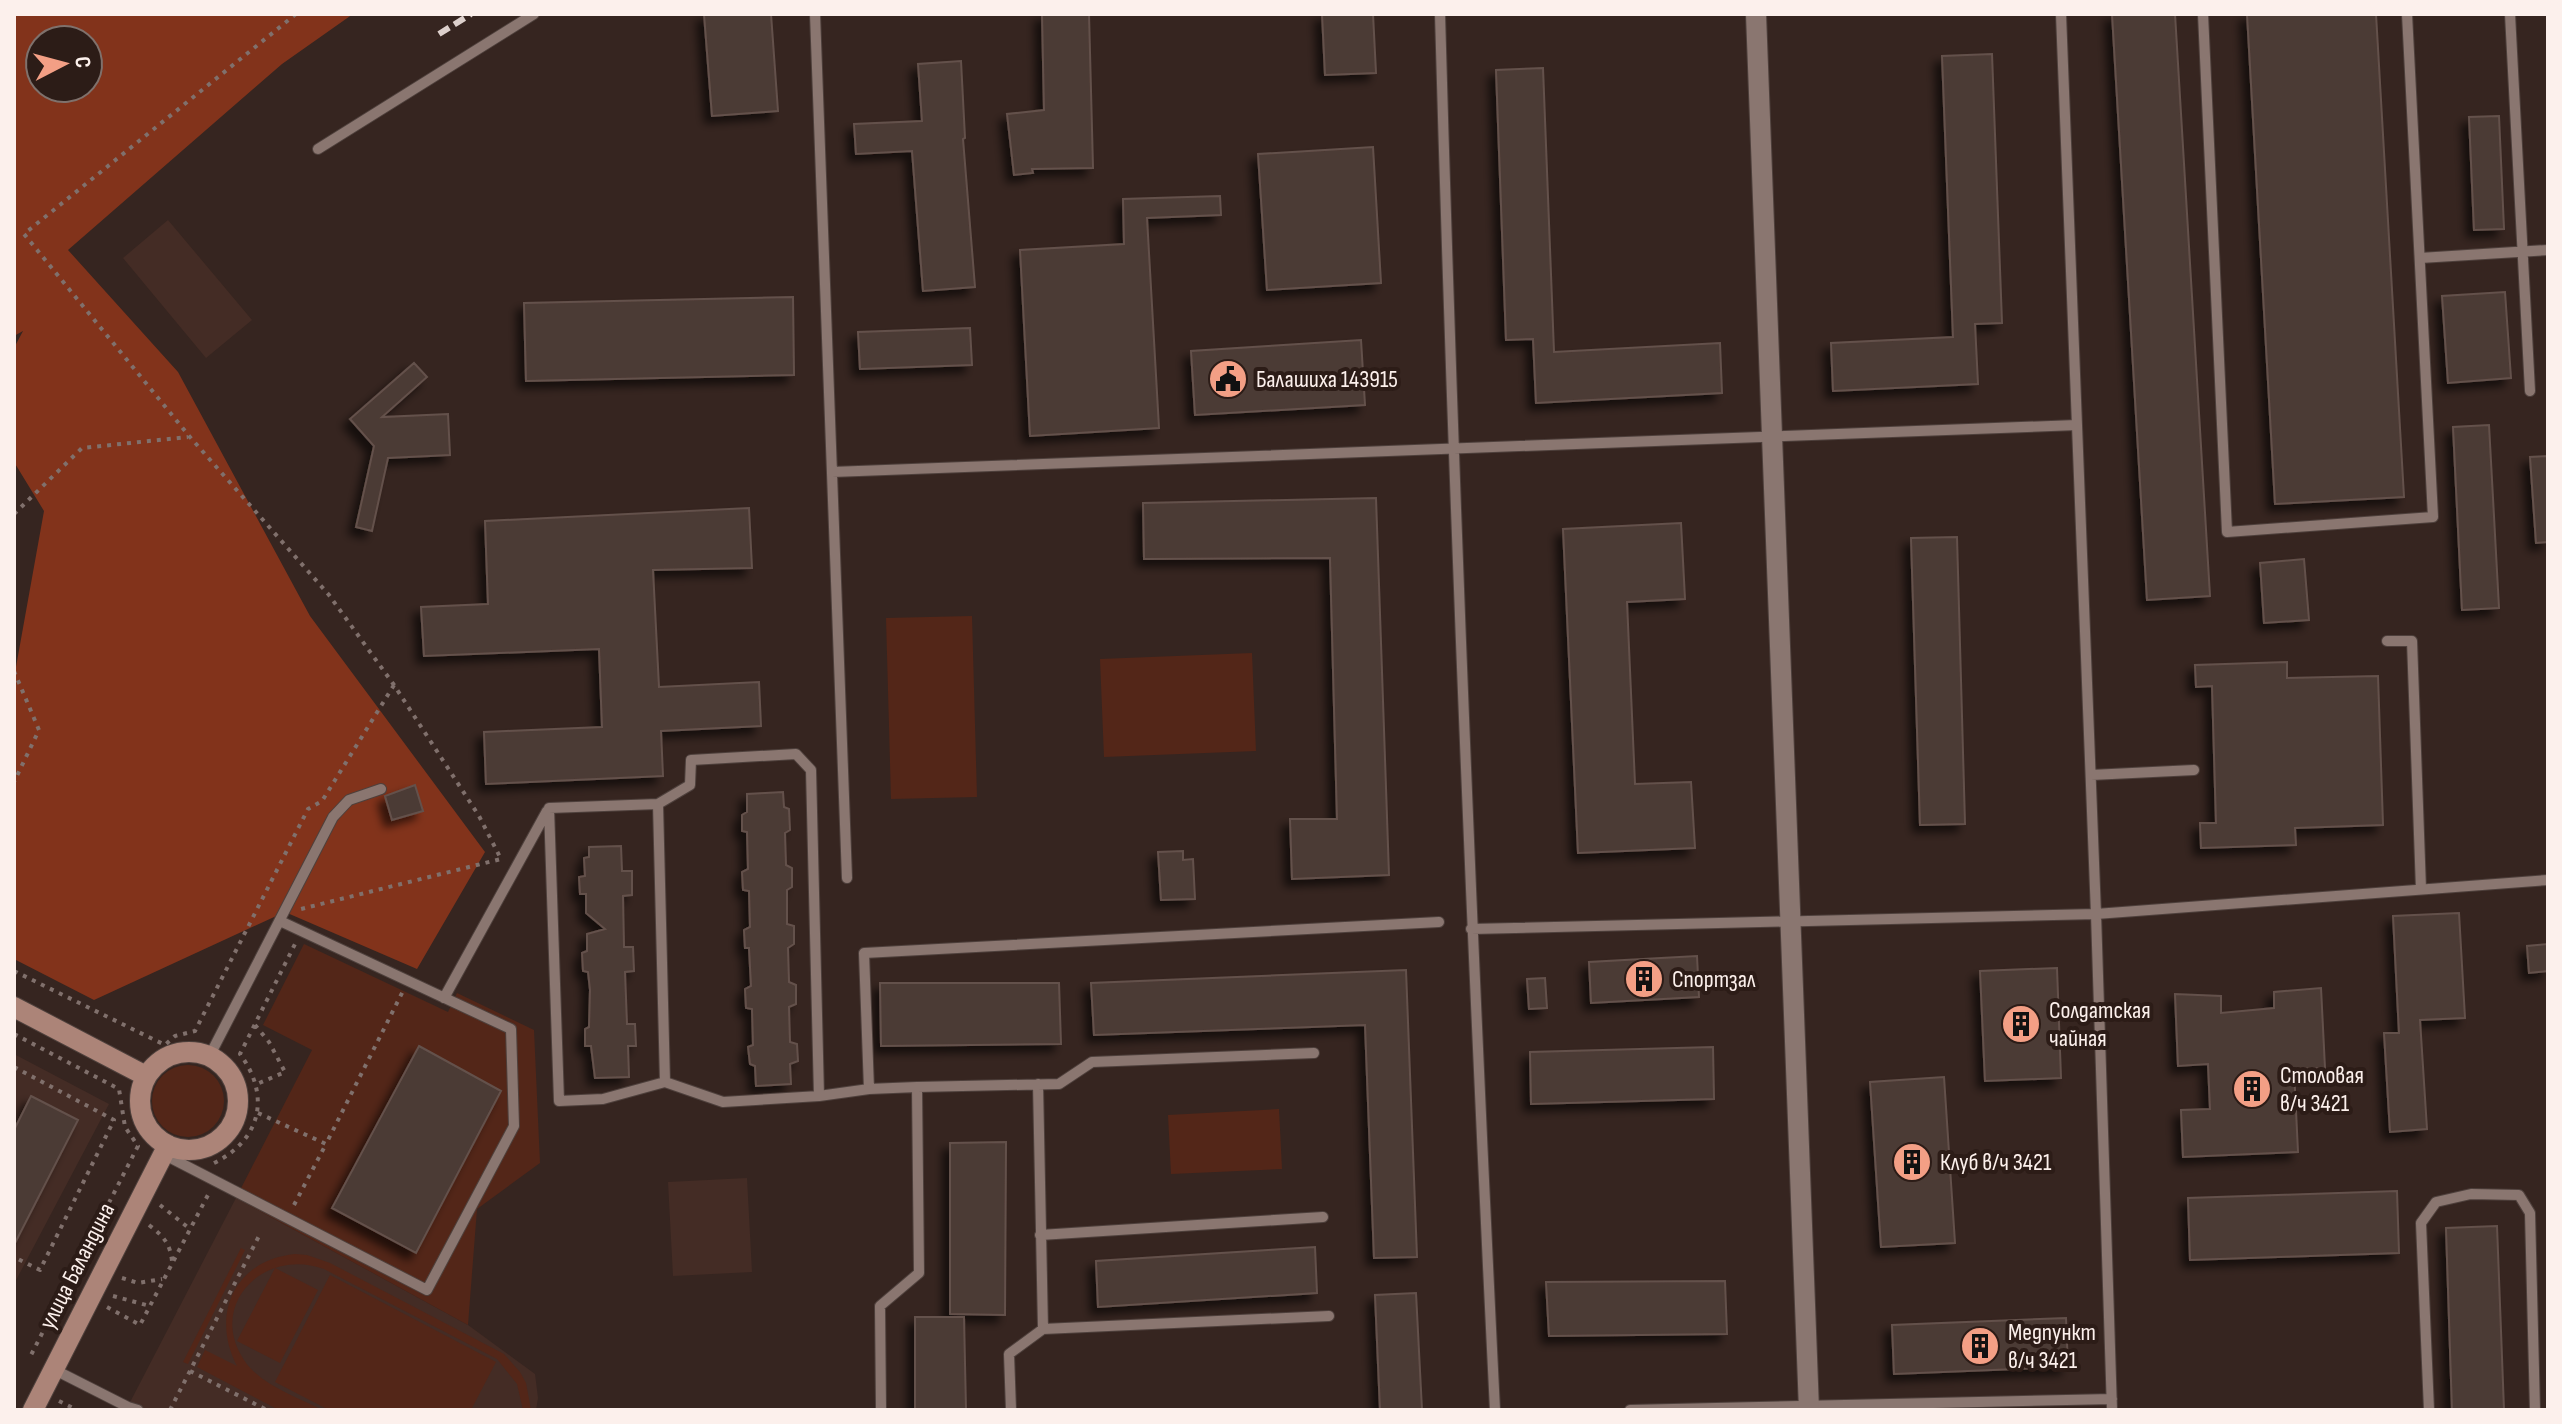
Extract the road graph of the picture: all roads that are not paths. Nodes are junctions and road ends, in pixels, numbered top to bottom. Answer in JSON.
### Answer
{"nodes":[{"id":1,"x":534,"y":14,"type":"edge"},
{"id":2,"x":815,"y":14,"type":"edge"},
{"id":3,"x":1440,"y":14,"type":"edge"},
{"id":4,"x":1756,"y":14,"type":"edge"},
{"id":5,"x":2061,"y":14,"type":"edge"},
{"id":6,"x":2203,"y":14,"type":"edge"},
{"id":7,"x":2407,"y":14,"type":"edge"},
{"id":8,"x":2510,"y":14,"type":"edge"},
{"id":9,"x":318,"y":149,"type":"dead end"},
{"id":10,"x":2548,"y":250,"type":"edge"},
{"id":11,"x":2523,"y":251,"type":"junction"},
{"id":12,"x":2420,"y":258,"type":"junction"},
{"id":13,"x":2530,"y":391,"type":"dead end"},
{"id":14,"x":2077,"y":425,"type":"junction"},
{"id":15,"x":1773,"y":436,"type":"junction"},
{"id":16,"x":1452,"y":450,"type":"junction"},
{"id":17,"x":832,"y":472,"type":"junction"},
{"id":18,"x":2387,"y":641,"type":"dead end"},
{"id":19,"x":2194,"y":770,"type":"dead end"},
{"id":20,"x":2091,"y":775,"type":"junction"},
{"id":21,"x":381,"y":789,"type":"dead end"},
{"id":22,"x":658,"y":804,"type":"junction"},
{"id":23,"x":549,"y":808,"type":"junction"},
{"id":24,"x":847,"y":878,"type":"dead end"},
{"id":25,"x":2548,"y":880,"type":"edge"},
{"id":26,"x":2421,"y":889,"type":"junction"},
{"id":27,"x":2096,"y":914,"type":"junction"},
{"id":28,"x":282,"y":917,"type":"junction"},
{"id":29,"x":1791,"y":921,"type":"junction"},
{"id":30,"x":1439,"y":922,"type":"dead end"},
{"id":31,"x":1471,"y":929,"type":"junction"},
{"id":32,"x":444,"y":998,"type":"junction"},
{"id":33,"x":14,"y":1007,"type":"edge"},
{"id":34,"x":1314,"y":1053,"type":"dead end"},
{"id":35,"x":209,"y":1057,"type":"junction"},
{"id":36,"x":146,"y":1076,"type":"junction"},
{"id":37,"x":665,"y":1082,"type":"junction"},
{"id":38,"x":1038,"y":1084,"type":"junction"},
{"id":39,"x":917,"y":1087,"type":"junction"},
{"id":40,"x":869,"y":1089,"type":"junction"},
{"id":41,"x":819,"y":1096,"type":"junction"},
{"id":42,"x":165,"y":1150,"type":"junction"},
{"id":43,"x":1323,"y":1217,"type":"dead end"},
{"id":44,"x":1040,"y":1235,"type":"junction"},
{"id":45,"x":1329,"y":1316,"type":"dead end"},
{"id":46,"x":1043,"y":1329,"type":"junction"},
{"id":47,"x":55,"y":1370,"type":"junction"},
{"id":48,"x":2112,"y":1404,"type":"edge"},
{"id":49,"x":1809,"y":1408,"type":"edge"},
{"id":50,"x":33,"y":1410,"type":"edge"},
{"id":51,"x":138,"y":1410,"type":"edge"},
{"id":52,"x":881,"y":1410,"type":"edge"},
{"id":53,"x":1011,"y":1410,"type":"edge"},
{"id":54,"x":1495,"y":1410,"type":"edge"},
{"id":55,"x":1630,"y":1410,"type":"edge"},
{"id":56,"x":2429,"y":1410,"type":"edge"},
{"id":57,"x":2535,"y":1410,"type":"edge"}],
"edges":[{"from":1,"to":9,"type":"lane"},
{"from":2,"to":17,"type":"lane"},
{"from":3,"to":16,"type":"lane"},
{"from":4,"to":15,"type":"street"},
{"from":5,"to":14,"type":"lane"},
{"from":6,"to":12,"type":"lane"},
{"from":7,"to":12,"type":"lane"},
{"from":8,"to":11,"type":"lane"},
{"from":10,"to":11,"type":"lane"},
{"from":11,"to":12,"type":"lane"},
{"from":11,"to":13,"type":"lane"},
{"from":14,"to":15,"type":"lane"},
{"from":14,"to":20,"type":"lane"},
{"from":15,"to":16,"type":"lane"},
{"from":15,"to":29,"type":"street"},
{"from":16,"to":17,"type":"lane"},
{"from":16,"to":31,"type":"lane"},
{"from":17,"to":24,"type":"lane"},
{"from":18,"to":26,"type":"lane"},
{"from":19,"to":20,"type":"lane"},
{"from":20,"to":27,"type":"lane"},
{"from":21,"to":28,"type":"lane"},
{"from":22,"to":23,"type":"lane"},
{"from":22,"to":37,"type":"lane"},
{"from":22,"to":41,"type":"lane"},
{"from":23,"to":32,"type":"lane"},
{"from":23,"to":37,"type":"lane"},
{"from":25,"to":26,"type":"lane"},
{"from":26,"to":27,"type":"lane"},
{"from":27,"to":29,"type":"lane"},
{"from":27,"to":48,"type":"lane"},
{"from":28,"to":32,"type":"lane"},
{"from":28,"to":35,"type":"lane"},
{"from":29,"to":31,"type":"lane"},
{"from":29,"to":49,"type":"street"},
{"from":30,"to":40,"type":"lane"},
{"from":31,"to":54,"type":"lane"},
{"from":32,"to":42,"type":"lane"},
{"from":33,"to":36,"type":"street"},
{"from":34,"to":38,"type":"lane"},
{"from":35,"to":36,"type":"street"},
{"from":35,"to":42,"type":"street"},
{"from":36,"to":42,"type":"street"},
{"from":37,"to":41,"type":"lane"},
{"from":38,"to":39,"type":"lane"},
{"from":38,"to":44,"type":"lane"},
{"from":39,"to":40,"type":"lane"},
{"from":39,"to":52,"type":"lane"},
{"from":40,"to":41,"type":"lane"},
{"from":42,"to":47,"type":"street","name":"улица Баландина"},
{"from":43,"to":44,"type":"lane"},
{"from":44,"to":46,"type":"lane"},
{"from":45,"to":46,"type":"lane"},
{"from":46,"to":53,"type":"lane"},
{"from":47,"to":50,"type":"street","name":"улица Баландина"},
{"from":47,"to":51,"type":"lane"},
{"from":48,"to":49,"type":"lane"},
{"from":49,"to":55,"type":"lane"},
{"from":56,"to":57,"type":"lane"}]}
